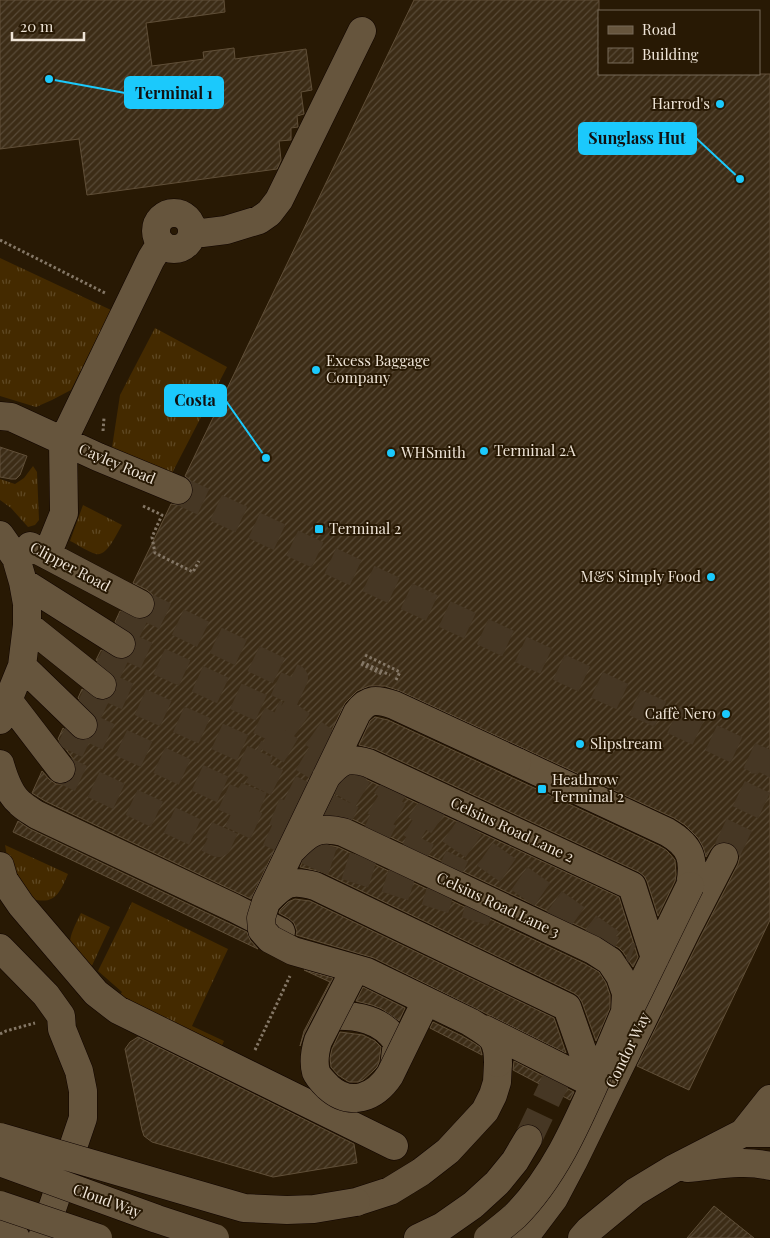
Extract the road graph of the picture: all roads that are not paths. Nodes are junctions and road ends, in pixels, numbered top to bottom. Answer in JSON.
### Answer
{"nodes":[{"id":1,"x":362,"y":31,"type":"dead end"},
{"id":2,"x":0,"y":416,"type":"edge"},
{"id":3,"x":0,"y":431,"type":"edge"},
{"id":4,"x":59,"y":439,"type":"junction"},
{"id":5,"x":178,"y":490,"type":"tunnel mouth"},
{"id":6,"x":0,"y":530,"type":"edge"},
{"id":7,"x":0,"y":535,"type":"edge"},
{"id":8,"x":47,"y":556,"type":"junction"},
{"id":9,"x":23,"y":582,"type":"junction"},
{"id":10,"x":140,"y":604,"type":"dead end"},
{"id":11,"x":27,"y":625,"type":"junction"},
{"id":12,"x":121,"y":644,"type":"tunnel mouth"},
{"id":13,"x":22,"y":666,"type":"junction"},
{"id":14,"x":102,"y":685,"type":"tunnel mouth"},
{"id":15,"x":4,"y":710,"type":"edge"},
{"id":16,"x":83,"y":725,"type":"tunnel mouth"},
{"id":17,"x":61,"y":769,"type":"dead end"},
{"id":18,"x":326,"y":777,"type":"junction"},
{"id":19,"x":12,"y":791,"type":"edge"},
{"id":20,"x":292,"y":850,"type":"junction"},
{"id":21,"x":724,"y":858,"type":"tunnel mouth"},
{"id":22,"x":0,"y":866,"type":"edge"},
{"id":23,"x":266,"y":902,"type":"junction"},
{"id":24,"x":0,"y":948,"type":"edge"},
{"id":25,"x":655,"y":958,"type":"junction"},
{"id":26,"x":355,"y":969,"type":"junction"},
{"id":27,"x":426,"y":1000,"type":"junction"},
{"id":28,"x":331,"y":1016,"type":"junction"},
{"id":29,"x":470,"y":1022,"type":"junction"},
{"id":30,"x":606,"y":1057,"type":"junction"},
{"id":31,"x":394,"y":1068,"type":"junction"},
{"id":32,"x":599,"y":1091,"type":"junction"},
{"id":33,"x":770,"y":1099,"type":"edge"},
{"id":34,"x":743,"y":1133,"type":"junction"},
{"id":35,"x":770,"y":1133,"type":"edge"},
{"id":36,"x":0,"y":1137,"type":"edge"},
{"id":37,"x":528,"y":1139,"type":"tunnel mouth"},
{"id":38,"x":394,"y":1146,"type":"dead end"},
{"id":39,"x":0,"y":1162,"type":"edge"},
{"id":40,"x":770,"y":1166,"type":"edge"},
{"id":41,"x":673,"y":1169,"type":"junction"},
{"id":42,"x":56,"y":1198,"type":"junction"},
{"id":43,"x":0,"y":1205,"type":"edge"},
{"id":44,"x":0,"y":1231,"type":"edge"},
{"id":45,"x":16,"y":1238,"type":"edge"},
{"id":46,"x":42,"y":1238,"type":"edge"},
{"id":47,"x":57,"y":1238,"type":"edge"},
{"id":48,"x":98,"y":1238,"type":"edge"},
{"id":49,"x":215,"y":1238,"type":"edge"},
{"id":50,"x":418,"y":1238,"type":"edge"},
{"id":51,"x":488,"y":1238,"type":"edge"},
{"id":52,"x":524,"y":1238,"type":"edge"},
{"id":53,"x":582,"y":1238,"type":"edge"}],
"edges":[{"from":1,"to":4,"type":"street"},
{"from":2,"to":4,"type":"street","name":"Cayley Road"},
{"from":3,"to":4,"type":"street"},
{"from":4,"to":5,"type":"street","name":"Cayley Road"},
{"from":4,"to":8,"type":"street"},
{"from":6,"to":8,"type":"street","name":"Clipper Road"},
{"from":7,"to":9,"type":"street"},
{"from":8,"to":10,"type":"street","name":"Clipper Road"},
{"from":9,"to":11,"type":"street"},
{"from":9,"to":12,"type":"street"},
{"from":11,"to":13,"type":"street"},
{"from":11,"to":14,"type":"street"},
{"from":13,"to":15,"type":"street"},
{"from":13,"to":16,"type":"street"},
{"from":15,"to":17,"type":"street"},
{"from":18,"to":20,"type":"street","bridge":true},
{"from":18,"to":25,"type":"street","name":"Celsius Road Lane 2","bridge":true},
{"from":18,"to":25,"type":"street","bridge":true},
{"from":19,"to":32,"type":"street"},
{"from":20,"to":23,"type":"street","bridge":true},
{"from":20,"to":30,"type":"street","name":"Celsius Road Lane 3","bridge":true},
{"from":21,"to":32,"type":"street","name":"Condor Way"},
{"from":22,"to":38,"type":"street"},
{"from":23,"to":26,"type":"street","bridge":true},
{"from":23,"to":32,"type":"street","bridge":true},
{"from":24,"to":42,"type":"street"},
{"from":25,"to":30,"type":"street","bridge":true},
{"from":26,"to":27,"type":"street","bridge":true},
{"from":26,"to":28,"type":"street","bridge":true},
{"from":27,"to":29,"type":"street","bridge":true},
{"from":27,"to":31,"type":"street","bridge":true},
{"from":28,"to":31,"type":"street"},
{"from":28,"to":31,"type":"street","bridge":true},
{"from":29,"to":32,"type":"street","bridge":true},
{"from":29,"to":36,"type":"street","bridge":true},
{"from":30,"to":32,"type":"street","bridge":true},
{"from":32,"to":51,"type":"street","bridge":true},
{"from":32,"to":52,"type":"street","name":"Condor Way"},
{"from":33,"to":34,"type":"street"},
{"from":34,"to":35,"type":"street"},
{"from":34,"to":41,"type":"street"},
{"from":37,"to":50,"type":"street"},
{"from":39,"to":49,"type":"street","name":"Cloud Way","bridge":true},
{"from":40,"to":41,"type":"street"},
{"from":41,"to":53,"type":"street"},
{"from":42,"to":46,"type":"street"},
{"from":42,"to":47,"type":"street"},
{"from":43,"to":48,"type":"street","bridge":true},
{"from":44,"to":45,"type":"street"}]}
